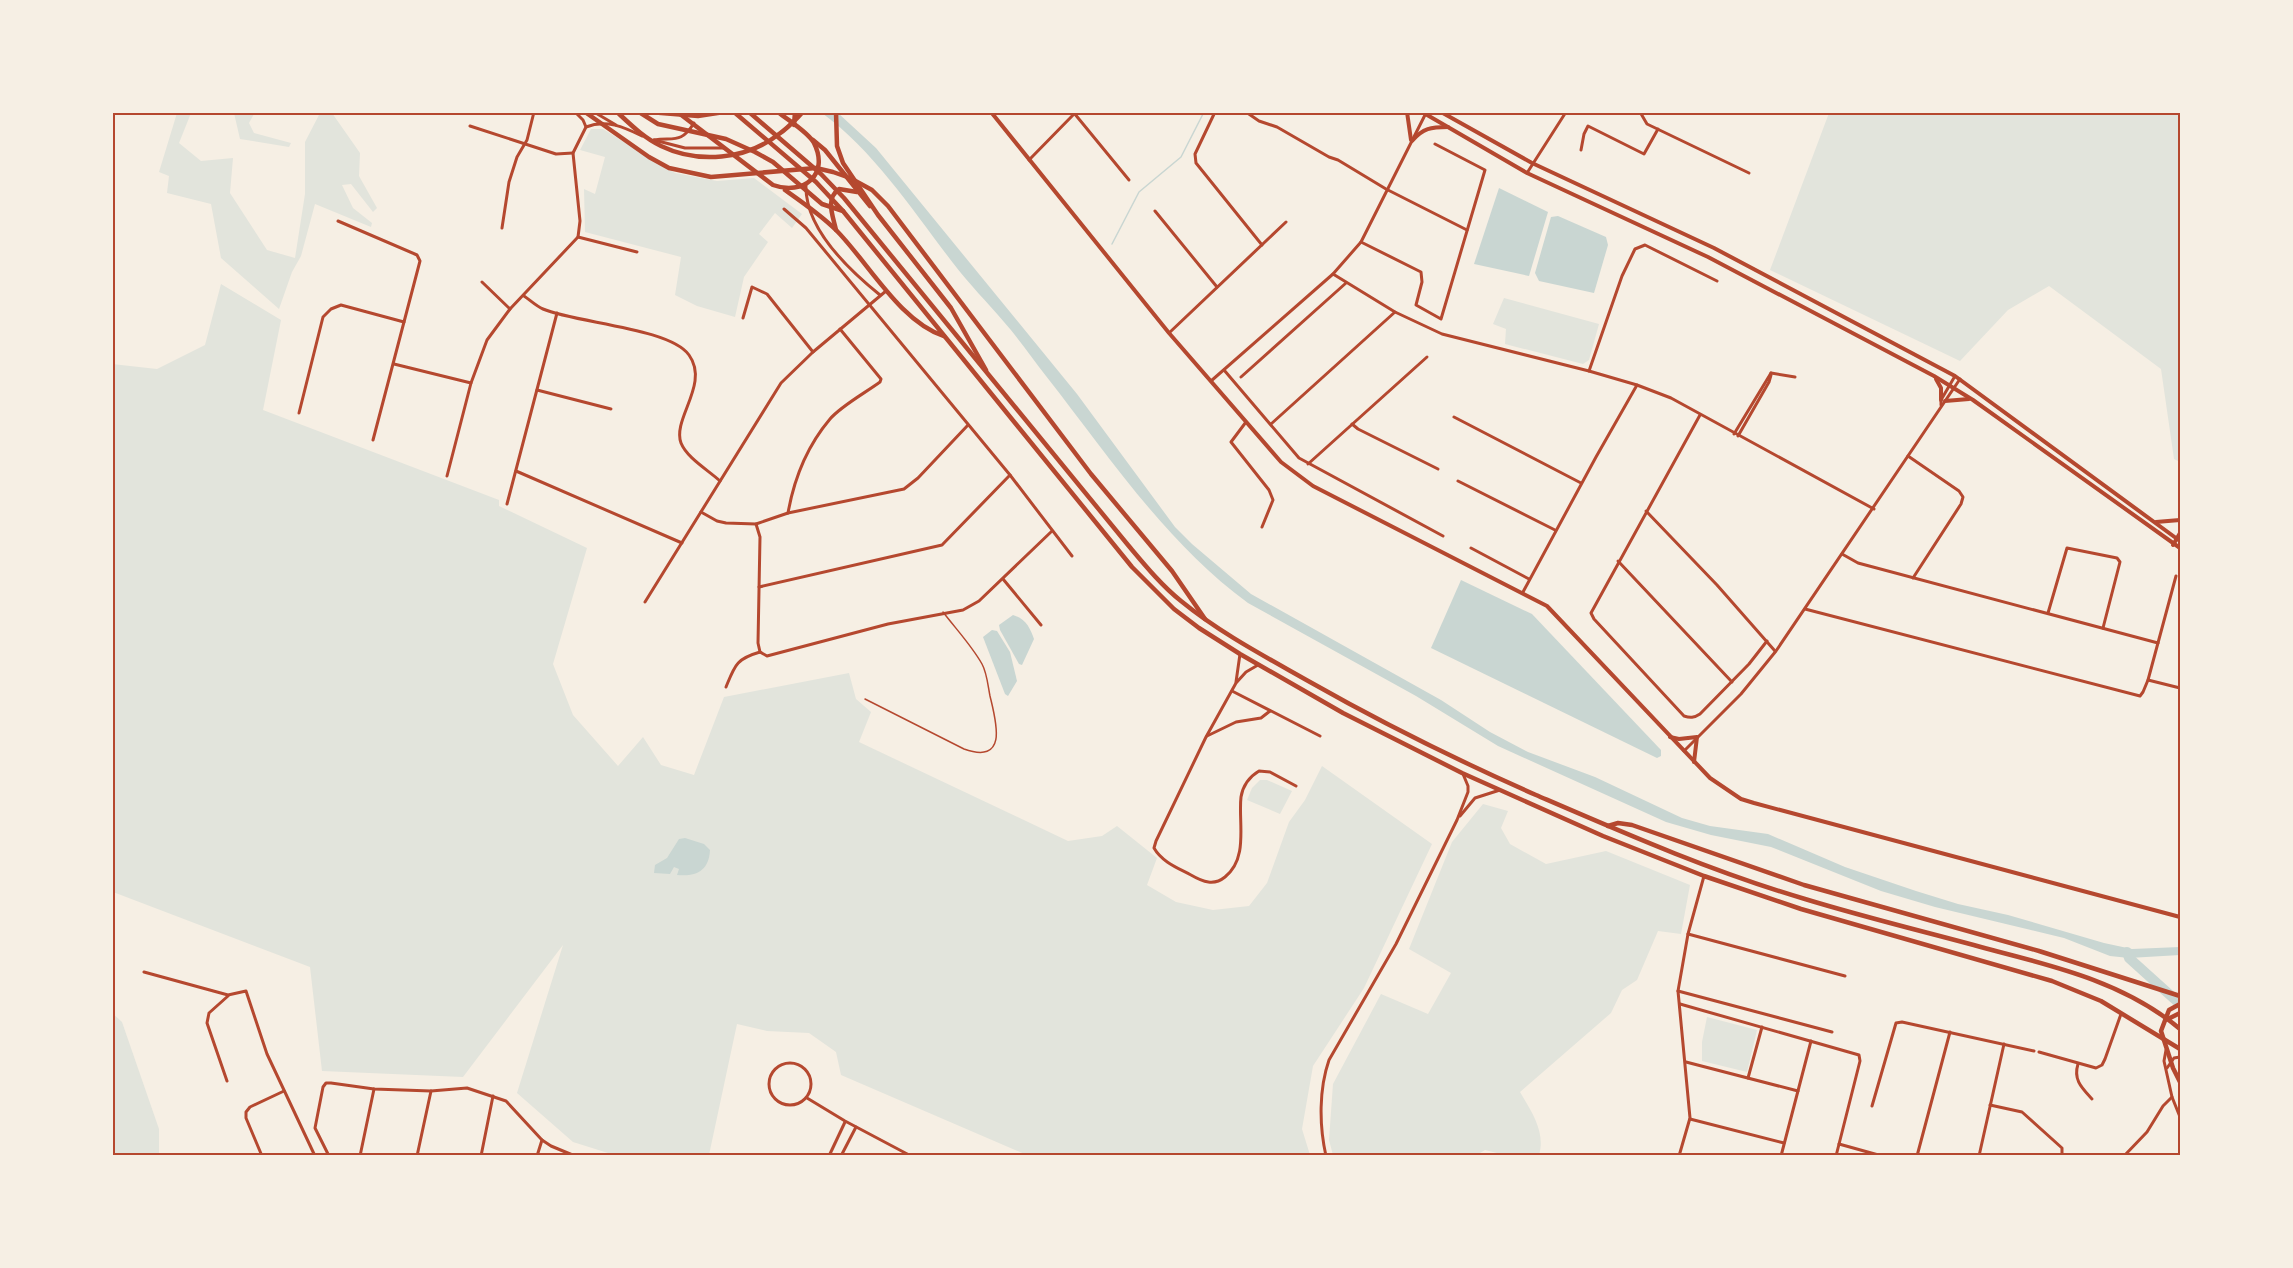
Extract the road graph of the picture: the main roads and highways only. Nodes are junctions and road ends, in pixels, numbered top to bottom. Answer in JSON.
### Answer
{"nodes":[{"id":1,"x":585,"y":112,"type":"edge"},
{"id":2,"x":617,"y":112,"type":"edge"},
{"id":3,"x":639,"y":112,"type":"edge"},
{"id":4,"x":649,"y":112,"type":"edge"},
{"id":5,"x":678,"y":112,"type":"edge"},
{"id":6,"x":694,"y":112,"type":"edge"},
{"id":7,"x":724,"y":112,"type":"edge"},
{"id":8,"x":734,"y":112,"type":"edge"},
{"id":9,"x":749,"y":112,"type":"edge"},
{"id":10,"x":778,"y":112,"type":"edge"},
{"id":11,"x":795,"y":112,"type":"edge"},
{"id":12,"x":803,"y":112,"type":"edge"},
{"id":13,"x":836,"y":112,"type":"edge"},
{"id":14,"x":991,"y":112,"type":"edge"},
{"id":15,"x":1407,"y":112,"type":"edge"},
{"id":16,"x":1441,"y":112,"type":"edge"},
{"id":17,"x":1424,"y":113,"type":"edge"},
{"id":18,"x":693,"y":123,"type":"junction"},
{"id":19,"x":794,"y":125,"type":"junction"},
{"id":20,"x":1449,"y":127,"type":"junction"},
{"id":21,"x":813,"y":141,"type":"junction"},
{"id":22,"x":785,"y":190,"type":"junction"},
{"id":23,"x":859,"y":193,"type":"junction"},
{"id":24,"x":843,"y":212,"type":"junction"},
{"id":25,"x":878,"y":215,"type":"junction"},
{"id":26,"x":836,"y":230,"type":"junction"},
{"id":27,"x":944,"y":336,"type":"junction"},
{"id":28,"x":986,"y":370,"type":"junction"},
{"id":29,"x":1934,"y":376,"type":"junction"},
{"id":30,"x":1973,"y":400,"type":"junction"},
{"id":31,"x":2181,"y":520,"type":"edge"},
{"id":32,"x":2155,"y":522,"type":"junction"},
{"id":33,"x":2181,"y":533,"type":"edge"},
{"id":34,"x":2179,"y":540,"type":"edge"},
{"id":35,"x":2174,"y":545,"type":"junction"},
{"id":36,"x":2180,"y":548,"type":"edge"},
{"id":37,"x":1205,"y":619,"type":"junction"},
{"id":38,"x":1670,"y":736,"type":"junction"},
{"id":39,"x":1694,"y":762,"type":"junction"},
{"id":40,"x":1608,"y":826,"type":"junction"},
{"id":41,"x":2181,"y":916,"type":"edge"},
{"id":42,"x":2181,"y":996,"type":"edge"},
{"id":43,"x":2181,"y":1004,"type":"edge"},
{"id":44,"x":2181,"y":1013,"type":"edge"},
{"id":45,"x":2163,"y":1022,"type":"junction"},
{"id":46,"x":2181,"y":1029,"type":"edge"},
{"id":47,"x":2181,"y":1049,"type":"edge"},
{"id":48,"x":2181,"y":1082,"type":"edge"}],
"edges":[{"from":1,"to":37,"type":"highway"},
{"from":2,"to":12,"type":"highway"},
{"from":3,"to":24,"type":"highway"},
{"from":4,"to":7,"type":"highway"},
{"from":5,"to":18,"type":"highway"},
{"from":6,"to":18,"type":"highway"},
{"from":8,"to":24,"type":"highway"},
{"from":9,"to":28,"type":"highway"},
{"from":10,"to":19,"type":"highway"},
{"from":11,"to":19,"type":"highway"},
{"from":13,"to":25,"type":"highway"},
{"from":14,"to":38,"type":"main road"},
{"from":15,"to":20,"type":"main road"},
{"from":16,"to":32,"type":"main road"},
{"from":17,"to":20,"type":"main road"},
{"from":18,"to":22,"type":"highway"},
{"from":19,"to":21,"type":"highway"},
{"from":20,"to":29,"type":"main road"},
{"from":21,"to":22,"type":"highway"},
{"from":21,"to":23,"type":"highway"},
{"from":22,"to":26,"type":"highway"},
{"from":23,"to":25,"type":"highway"},
{"from":23,"to":26,"type":"highway"},
{"from":24,"to":27,"type":"highway"},
{"from":25,"to":28,"type":"highway"},
{"from":26,"to":27,"type":"highway"},
{"from":27,"to":47,"type":"highway"},
{"from":28,"to":37,"type":"highway"},
{"from":29,"to":30,"type":"main road"},
{"from":29,"to":30,"type":"main road"},
{"from":30,"to":35,"type":"main road"},
{"from":31,"to":32,"type":"main road"},
{"from":32,"to":34,"type":"main road"},
{"from":33,"to":34,"type":"main road"},
{"from":34,"to":35,"type":"main road"},
{"from":35,"to":36,"type":"main road"},
{"from":37,"to":40,"type":"highway"},
{"from":38,"to":39,"type":"main road"},
{"from":38,"to":39,"type":"main road"},
{"from":39,"to":41,"type":"main road"},
{"from":40,"to":42,"type":"highway"},
{"from":40,"to":46,"type":"highway"},
{"from":43,"to":45,"type":"highway"},
{"from":44,"to":45,"type":"highway"},
{"from":45,"to":48,"type":"highway"}]}
